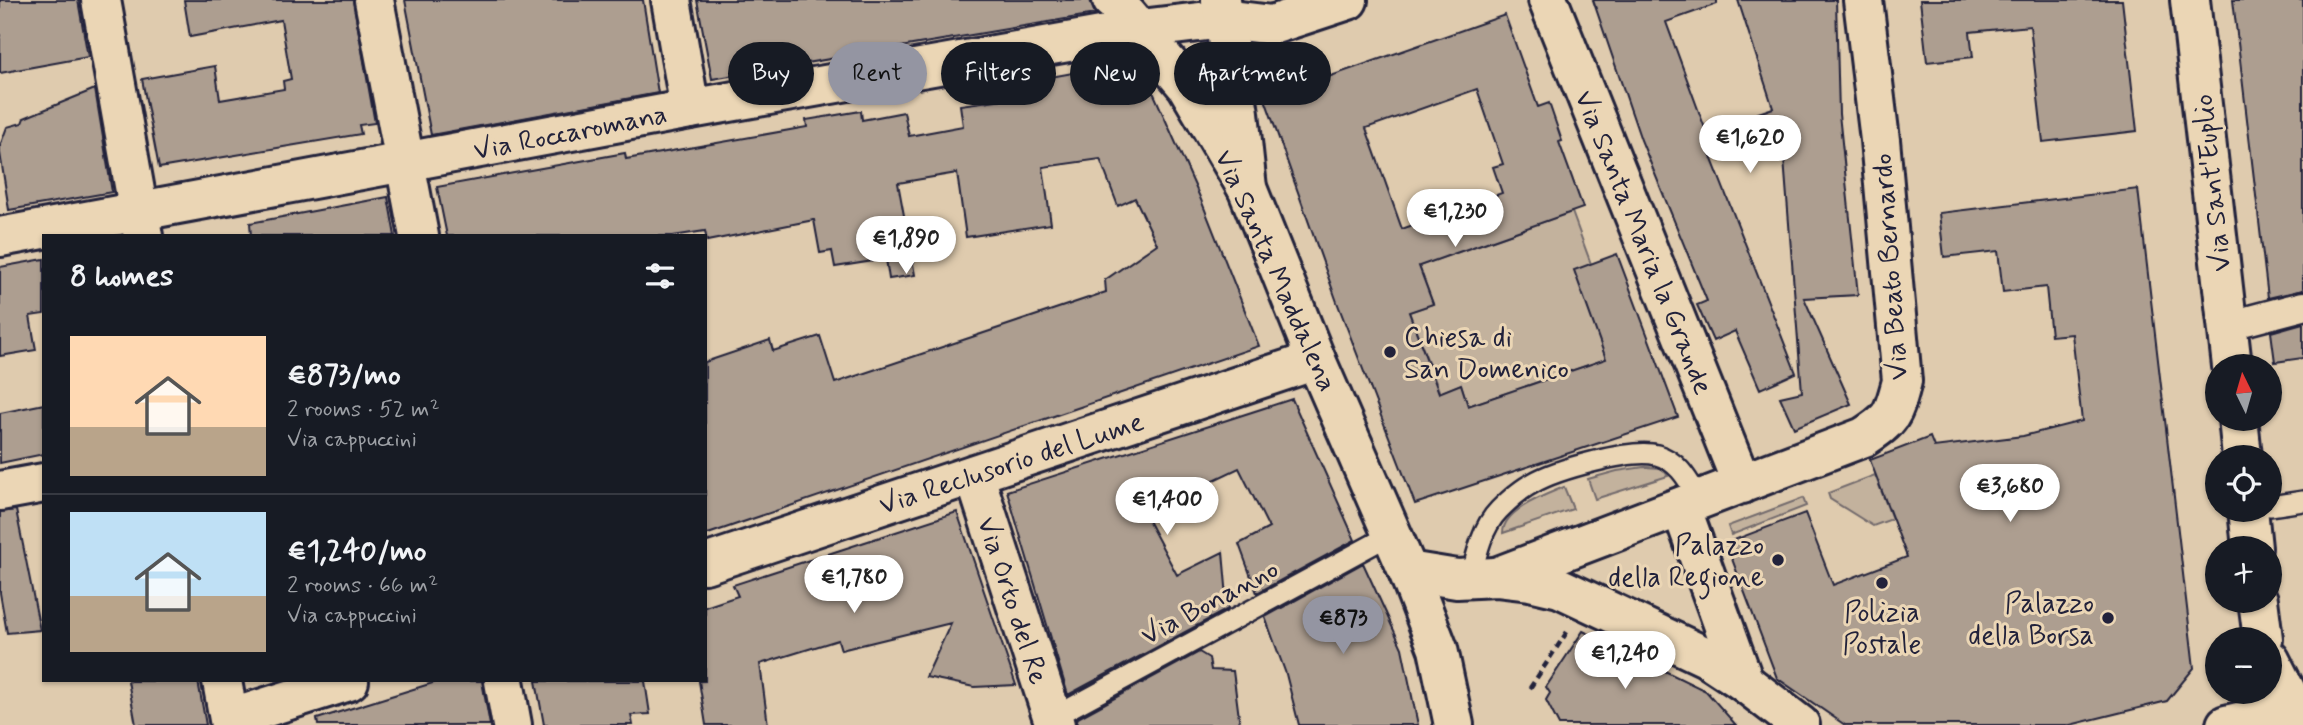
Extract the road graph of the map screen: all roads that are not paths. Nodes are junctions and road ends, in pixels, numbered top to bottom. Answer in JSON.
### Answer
{"nodes":[{"id":1,"x":102,"y":0,"type":"edge"},
{"id":2,"x":374,"y":0,"type":"edge"},
{"id":3,"x":671,"y":0,"type":"edge"},
{"id":4,"x":1348,"y":0,"type":"edge"},
{"id":5,"x":1548,"y":0,"type":"edge"},
{"id":6,"x":1863,"y":0,"type":"edge"},
{"id":7,"x":2190,"y":0,"type":"edge"},
{"id":8,"x":1122,"y":8,"type":"edge"},
{"id":9,"x":1225,"y":24,"type":"edge"},
{"id":10,"x":690,"y":108,"type":"junction"},
{"id":11,"x":405,"y":161,"type":"junction"},
{"id":12,"x":1247,"y":188,"type":"junction"},
{"id":13,"x":141,"y":224,"type":"edge"},
{"id":14,"x":419,"y":234,"type":"edge"},
{"id":15,"x":0,"y":237,"type":"edge"},
{"id":16,"x":2303,"y":306,"type":"edge"},
{"id":17,"x":2227,"y":326,"type":"junction"},
{"id":18,"x":2230,"y":354,"type":"edge"},
{"id":19,"x":1316,"y":360,"type":"junction"},
{"id":20,"x":974,"y":474,"type":"junction"},
{"id":21,"x":42,"y":483,"type":"edge"},
{"id":22,"x":0,"y":491,"type":"edge"},
{"id":23,"x":1708,"y":497,"type":"junction"},
{"id":24,"x":2303,"y":501,"type":"edge"},
{"id":25,"x":2282,"y":504,"type":"edge"},
{"id":26,"x":1390,"y":529,"type":"junction"},
{"id":27,"x":707,"y":563,"type":"edge"},
{"id":28,"x":1408,"y":570,"type":"junction"},
{"id":29,"x":1484,"y":578,"type":"junction"},
{"id":30,"x":2282,"y":680,"type":"edge"},
{"id":31,"x":1744,"y":681,"type":"junction"},
{"id":32,"x":222,"y":682,"type":"edge"},
{"id":33,"x":346,"y":682,"type":"edge"},
{"id":34,"x":504,"y":682,"type":"edge"},
{"id":35,"x":2300,"y":711,"type":"edge"},
{"id":36,"x":1054,"y":721,"type":"edge"},
{"id":37,"x":229,"y":722,"type":"edge"},
{"id":38,"x":512,"y":725,"type":"edge"},
{"id":39,"x":1454,"y":725,"type":"edge"},
{"id":40,"x":1800,"y":725,"type":"edge"},
{"id":41,"x":2226,"y":725,"type":"edge"}],
"edges":[{"from":1,"to":13,"type":"street"},
{"from":2,"to":11,"type":"street"},
{"from":3,"to":10,"type":"street"},
{"from":4,"to":9,"type":"street","name":"Via Roccaromana"},
{"from":5,"to":23,"type":"street","name":"Via Santa Maria la Grande"},
{"from":6,"to":23,"type":"street","name":"Via Beato Bernardo"},
{"from":7,"to":17,"type":"street","name":"Via Sant'Euplio"},
{"from":8,"to":9,"type":"street","name":"Via Roccaromana"},
{"from":8,"to":10,"type":"street","name":"Via Roccaromana"},
{"from":8,"to":12,"type":"street","name":"Via Santa Maddalena"},
{"from":9,"to":12,"type":"street"},
{"from":10,"to":11,"type":"street","name":"Via Roccaromana"},
{"from":11,"to":13,"type":"street","name":"Via Roccaromana"},
{"from":11,"to":14,"type":"street"},
{"from":12,"to":19,"type":"street","name":"Via Santa Maddalena"},
{"from":13,"to":15,"type":"street","name":"Via Roccaromana"},
{"from":16,"to":17,"type":"street"},
{"from":17,"to":18,"type":"street","name":"Via Sant'Euplio"},
{"from":19,"to":20,"type":"street","name":"Via Reclusorio del Lume"},
{"from":19,"to":26,"type":"street","name":"Via Santa Maddalena"},
{"from":20,"to":27,"type":"street","name":"Via Reclusorio del Lume"},
{"from":20,"to":36,"type":"street","name":"Via Orto del Re"},
{"from":21,"to":22,"type":"street"},
{"from":23,"to":29,"type":"street","name":"Via Beato Bernardo"},
{"from":23,"to":29,"type":"lane"},
{"from":23,"to":31,"type":"street","name":"Via Santa Maria la Grande"},
{"from":24,"to":25,"type":"lane"},
{"from":26,"to":28,"type":"street","name":"Via Santa Maddalena"},
{"from":26,"to":36,"type":"lane","name":"Via Bonanno"},
{"from":28,"to":29,"type":"street"},
{"from":28,"to":39,"type":"street","name":"Via Santa Maddalena"},
{"from":29,"to":31,"type":"street"},
{"from":30,"to":35,"type":"street"},
{"from":31,"to":40,"type":"street"},
{"from":32,"to":37,"type":"street"},
{"from":33,"to":37,"type":"street"},
{"from":34,"to":38,"type":"street"},
{"from":35,"to":41,"type":"street"}]}
